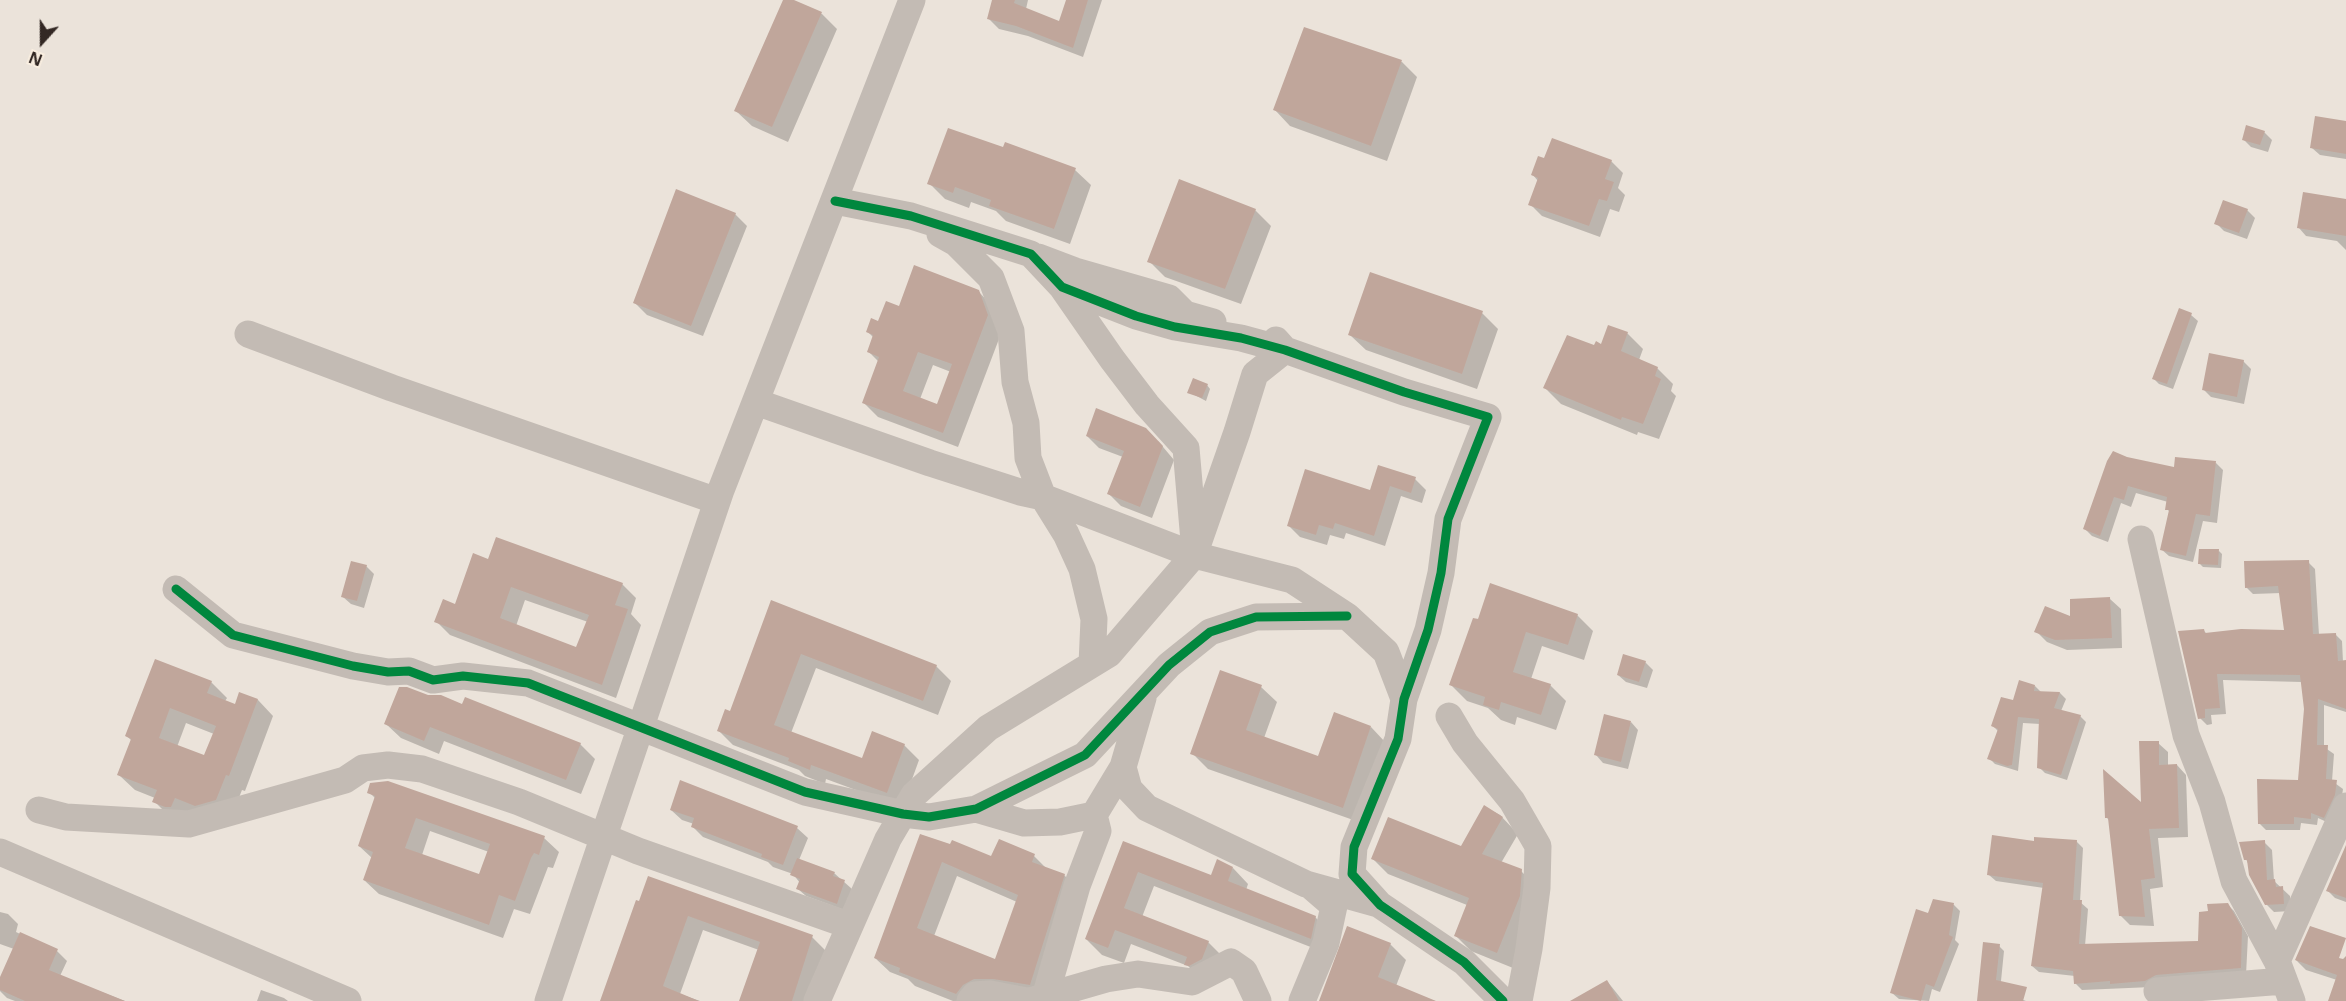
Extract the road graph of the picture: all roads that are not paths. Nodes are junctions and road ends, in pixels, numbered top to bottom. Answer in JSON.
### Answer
{"nodes":[{"id":1,"x":912,"y":0,"type":"edge"},
{"id":2,"x":835,"y":201,"type":"junction"},
{"id":3,"x":911,"y":216,"type":"junction"},
{"id":4,"x":1031,"y":254,"type":"junction"},
{"id":5,"x":1062,"y":287,"type":"junction"},
{"id":6,"x":248,"y":334,"type":"dead end"},
{"id":7,"x":1284,"y":350,"type":"junction"},
{"id":8,"x":756,"y":402,"type":"junction"},
{"id":9,"x":1043,"y":497,"type":"junction"},
{"id":10,"x":717,"y":501,"type":"junction"},
{"id":11,"x":2141,"y":539,"type":"dead end"},
{"id":12,"x":1194,"y":555,"type":"junction"},
{"id":13,"x":176,"y":589,"type":"dead end"},
{"id":14,"x":1347,"y":616,"type":"junction"},
{"id":15,"x":1092,"y":664,"type":"junction"},
{"id":16,"x":1145,"y":692,"type":"junction"},
{"id":17,"x":1404,"y":699,"type":"junction"},
{"id":18,"x":1449,"y":716,"type":"dead end"},
{"id":19,"x":641,"y":726,"type":"junction"},
{"id":20,"x":1123,"y":766,"type":"junction"},
{"id":21,"x":2346,"y":806,"type":"edge"},
{"id":22,"x":976,"y":809,"type":"junction"},
{"id":23,"x":39,"y":810,"type":"dead end"},
{"id":24,"x":903,"y":814,"type":"junction"},
{"id":25,"x":1095,"y":814,"type":"junction"},
{"id":26,"x":604,"y":836,"type":"junction"},
{"id":27,"x":0,"y":852,"type":"edge"},
{"id":28,"x":1306,"y":884,"type":"junction"},
{"id":29,"x":1380,"y":905,"type":"junction"},
{"id":30,"x":848,"y":925,"type":"junction"},
{"id":31,"x":2285,"y":981,"type":"edge"},
{"id":32,"x":2157,"y":991,"type":"dead end"},
{"id":33,"x":1036,"y":1000,"type":"edge"},
{"id":34,"x":348,"y":1001,"type":"edge"},
{"id":35,"x":548,"y":1001,"type":"edge"},
{"id":36,"x":817,"y":1001,"type":"edge"},
{"id":37,"x":970,"y":1001,"type":"edge"},
{"id":38,"x":1258,"y":1001,"type":"edge"},
{"id":39,"x":1302,"y":1001,"type":"edge"},
{"id":40,"x":1503,"y":1001,"type":"edge"},
{"id":41,"x":1519,"y":1001,"type":"edge"}],
"edges":[{"from":1,"to":2,"type":"street"},
{"from":2,"to":3,"type":"street"},
{"from":2,"to":8,"type":"street"},
{"from":3,"to":4,"type":"street"},
{"from":3,"to":9,"type":"street"},
{"from":4,"to":5,"type":"street"},
{"from":4,"to":7,"type":"street"},
{"from":5,"to":7,"type":"street"},
{"from":5,"to":12,"type":"street"},
{"from":6,"to":10,"type":"street"},
{"from":7,"to":12,"type":"street"},
{"from":7,"to":17,"type":"street"},
{"from":8,"to":9,"type":"street"},
{"from":8,"to":10,"type":"street"},
{"from":9,"to":12,"type":"street"},
{"from":9,"to":15,"type":"street"},
{"from":10,"to":19,"type":"street"},
{"from":11,"to":31,"type":"street"},
{"from":12,"to":14,"type":"street"},
{"from":12,"to":15,"type":"street"},
{"from":13,"to":19,"type":"street"},
{"from":14,"to":16,"type":"street"},
{"from":14,"to":17,"type":"street"},
{"from":15,"to":24,"type":"street"},
{"from":16,"to":20,"type":"street"},
{"from":16,"to":22,"type":"street"},
{"from":17,"to":29,"type":"street"},
{"from":18,"to":41,"type":"street"},
{"from":19,"to":24,"type":"street"},
{"from":19,"to":26,"type":"street"},
{"from":20,"to":25,"type":"street"},
{"from":20,"to":28,"type":"street"},
{"from":21,"to":31,"type":"street"},
{"from":22,"to":24,"type":"street"},
{"from":22,"to":25,"type":"street"},
{"from":23,"to":26,"type":"street"},
{"from":24,"to":30,"type":"street"},
{"from":25,"to":33,"type":"street"},
{"from":26,"to":30,"type":"street"},
{"from":26,"to":35,"type":"street"},
{"from":27,"to":34,"type":"street"},
{"from":28,"to":29,"type":"street"},
{"from":28,"to":39,"type":"street"},
{"from":29,"to":40,"type":"street"},
{"from":30,"to":36,"type":"street"},
{"from":31,"to":32,"type":"street"},
{"from":33,"to":37,"type":"street"},
{"from":33,"to":38,"type":"street"}]}
